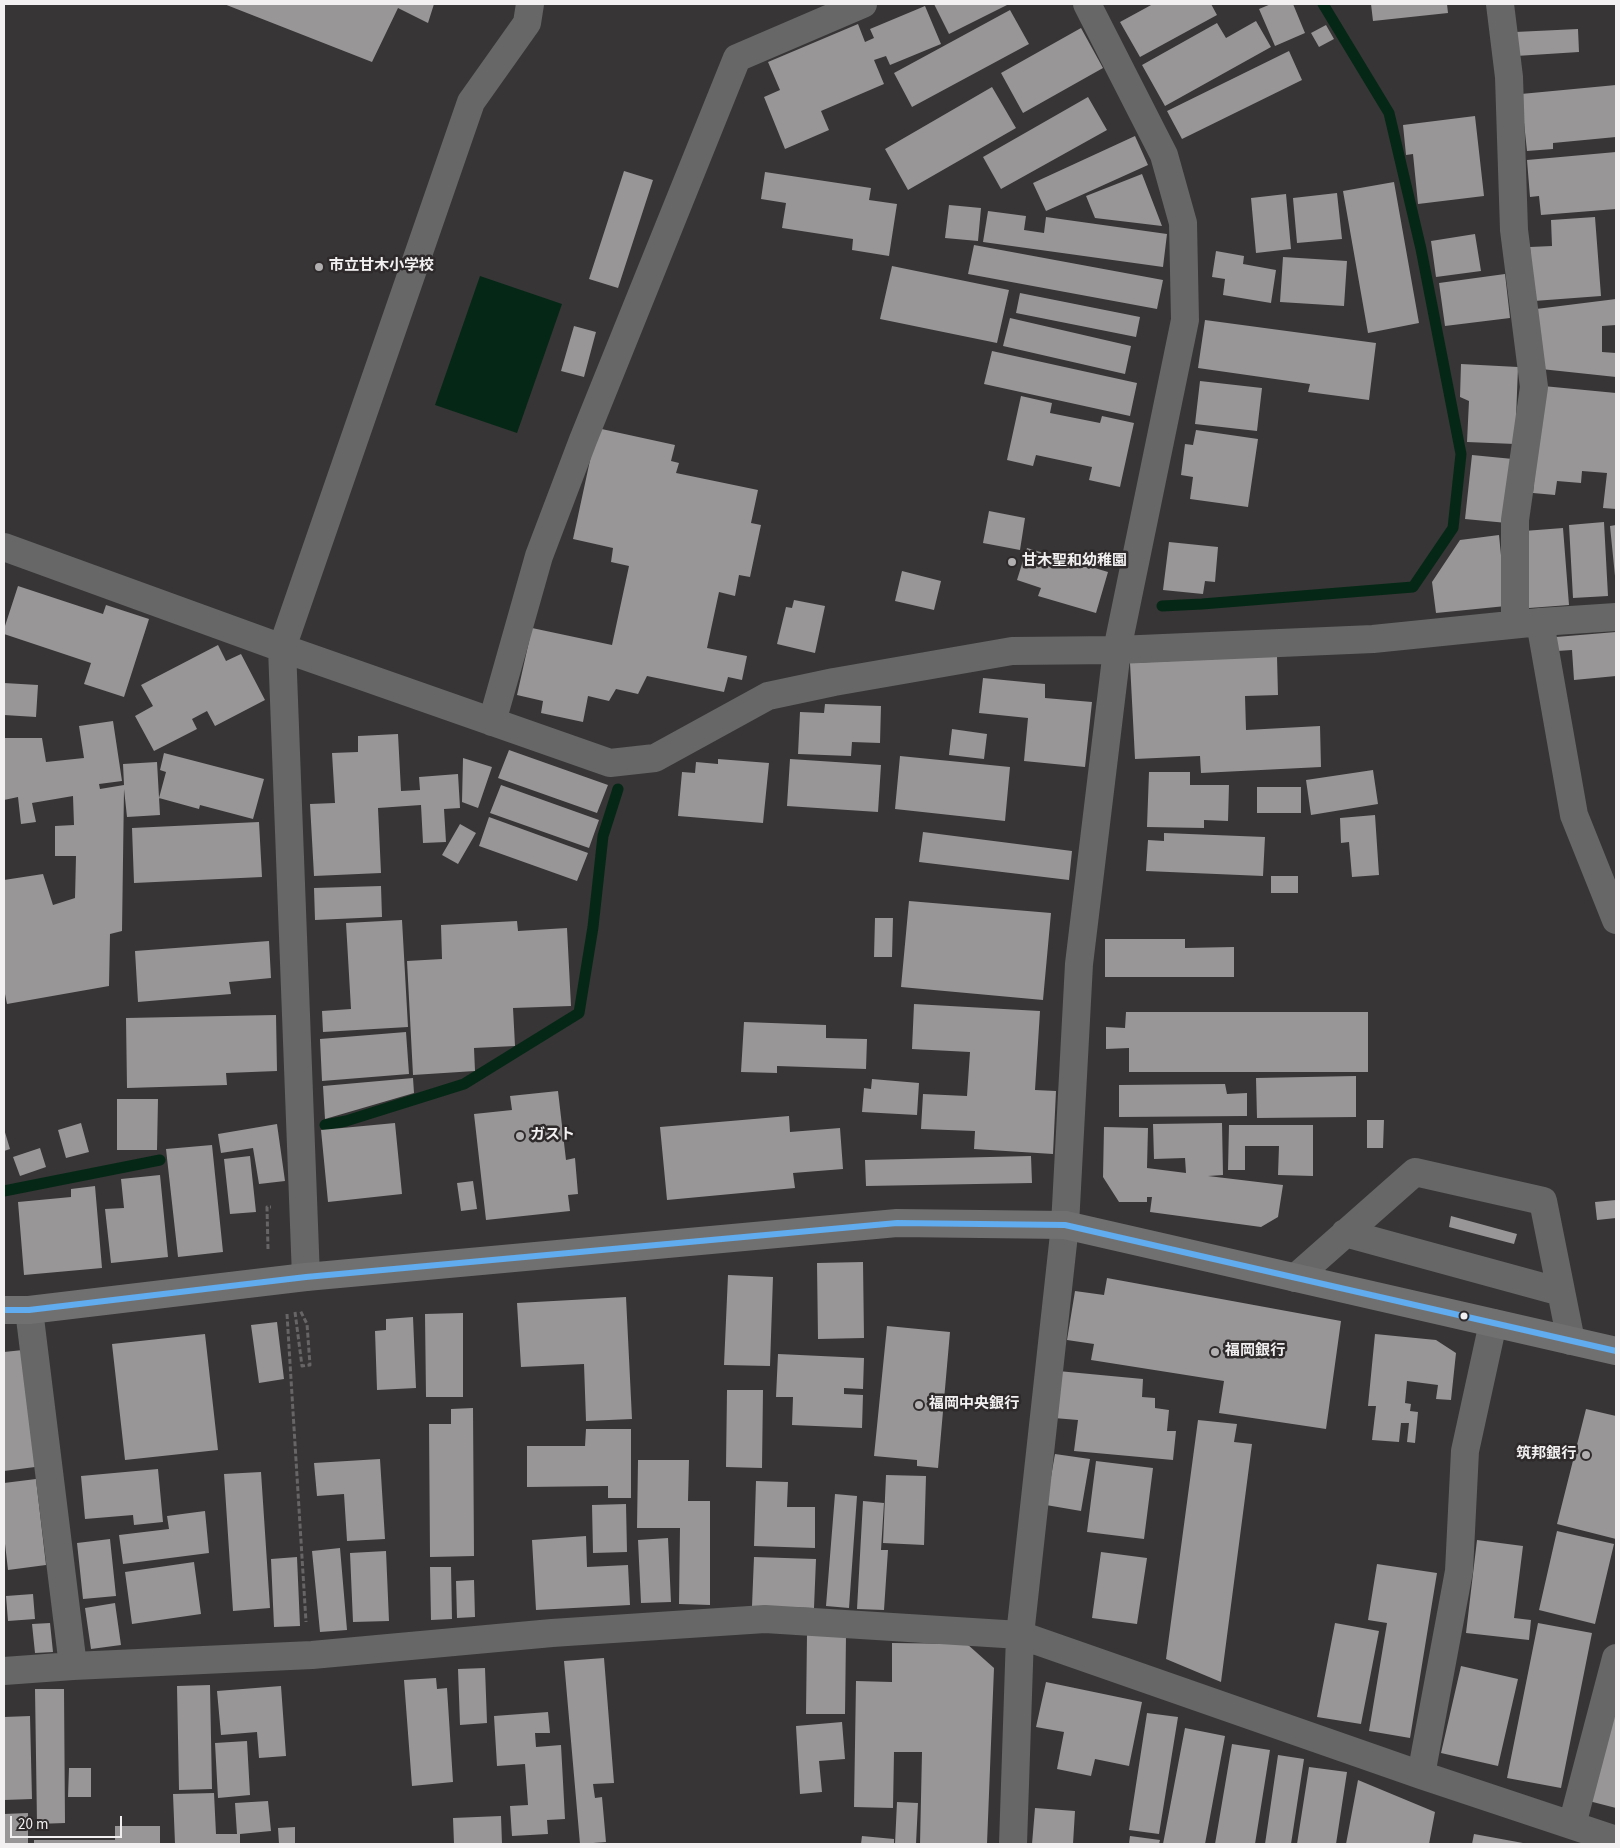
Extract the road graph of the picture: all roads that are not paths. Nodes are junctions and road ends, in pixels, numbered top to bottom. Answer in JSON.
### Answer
{"nodes":[{"id":1,"x":530,"y":4,"type":"edge"},
{"id":2,"x":863,"y":4,"type":"edge"},
{"id":3,"x":1087,"y":4,"type":"edge"},
{"id":4,"x":1500,"y":4,"type":"edge"},
{"id":5,"x":4,"y":547,"type":"edge"},
{"id":6,"x":1616,"y":617,"type":"edge"},
{"id":7,"x":1528,"y":623,"type":"junction"},
{"id":8,"x":282,"y":648,"type":"junction"},
{"id":9,"x":1117,"y":650,"type":"junction"},
{"id":10,"x":492,"y":722,"type":"junction"},
{"id":11,"x":1616,"y":920,"type":"edge"},
{"id":12,"x":1065,"y":1225,"type":"junction"},
{"id":13,"x":1345,"y":1233,"type":"junction"},
{"id":14,"x":306,"y":1277,"type":"junction"},
{"id":15,"x":1294,"y":1278,"type":"junction"},
{"id":16,"x":1561,"y":1292,"type":"junction"},
{"id":17,"x":16,"y":1310,"type":"edge"},
{"id":18,"x":1493,"y":1323,"type":"junction"},
{"id":19,"x":1571,"y":1341,"type":"junction"},
{"id":20,"x":1616,"y":1351,"type":"edge"},
{"id":21,"x":1020,"y":1635,"type":"junction"},
{"id":22,"x":1616,"y":1658,"type":"edge"},
{"id":23,"x":72,"y":1666,"type":"junction"},
{"id":24,"x":4,"y":1671,"type":"edge"},
{"id":25,"x":1421,"y":1775,"type":"junction"},
{"id":26,"x":1572,"y":1825,"type":"junction"},
{"id":27,"x":1616,"y":1840,"type":"edge"},
{"id":28,"x":1013,"y":1844,"type":"edge"}],
"edges":[{"from":1,"to":8,"type":"street"},
{"from":2,"to":10,"type":"street"},
{"from":3,"to":9,"type":"street"},
{"from":4,"to":7,"type":"street"},
{"from":5,"to":8,"type":"street"},
{"from":6,"to":7,"type":"street"},
{"from":7,"to":9,"type":"street"},
{"from":7,"to":11,"type":"street"},
{"from":8,"to":10,"type":"street"},
{"from":8,"to":14,"type":"street"},
{"from":9,"to":10,"type":"street"},
{"from":9,"to":12,"type":"street"},
{"from":12,"to":14,"type":"main road"},
{"from":12,"to":15,"type":"main road"},
{"from":12,"to":21,"type":"street"},
{"from":13,"to":15,"type":"street"},
{"from":13,"to":16,"type":"street"},
{"from":13,"to":16,"type":"street"},
{"from":14,"to":17,"type":"main road"},
{"from":15,"to":18,"type":"main road"},
{"from":16,"to":19,"type":"street"},
{"from":17,"to":23,"type":"street"},
{"from":18,"to":19,"type":"main road"},
{"from":18,"to":25,"type":"street"},
{"from":19,"to":20,"type":"main road"},
{"from":21,"to":23,"type":"street"},
{"from":21,"to":25,"type":"street"},
{"from":21,"to":28,"type":"street"},
{"from":22,"to":26,"type":"street"},
{"from":23,"to":24,"type":"street"},
{"from":25,"to":26,"type":"street"},
{"from":26,"to":27,"type":"street"}]}
